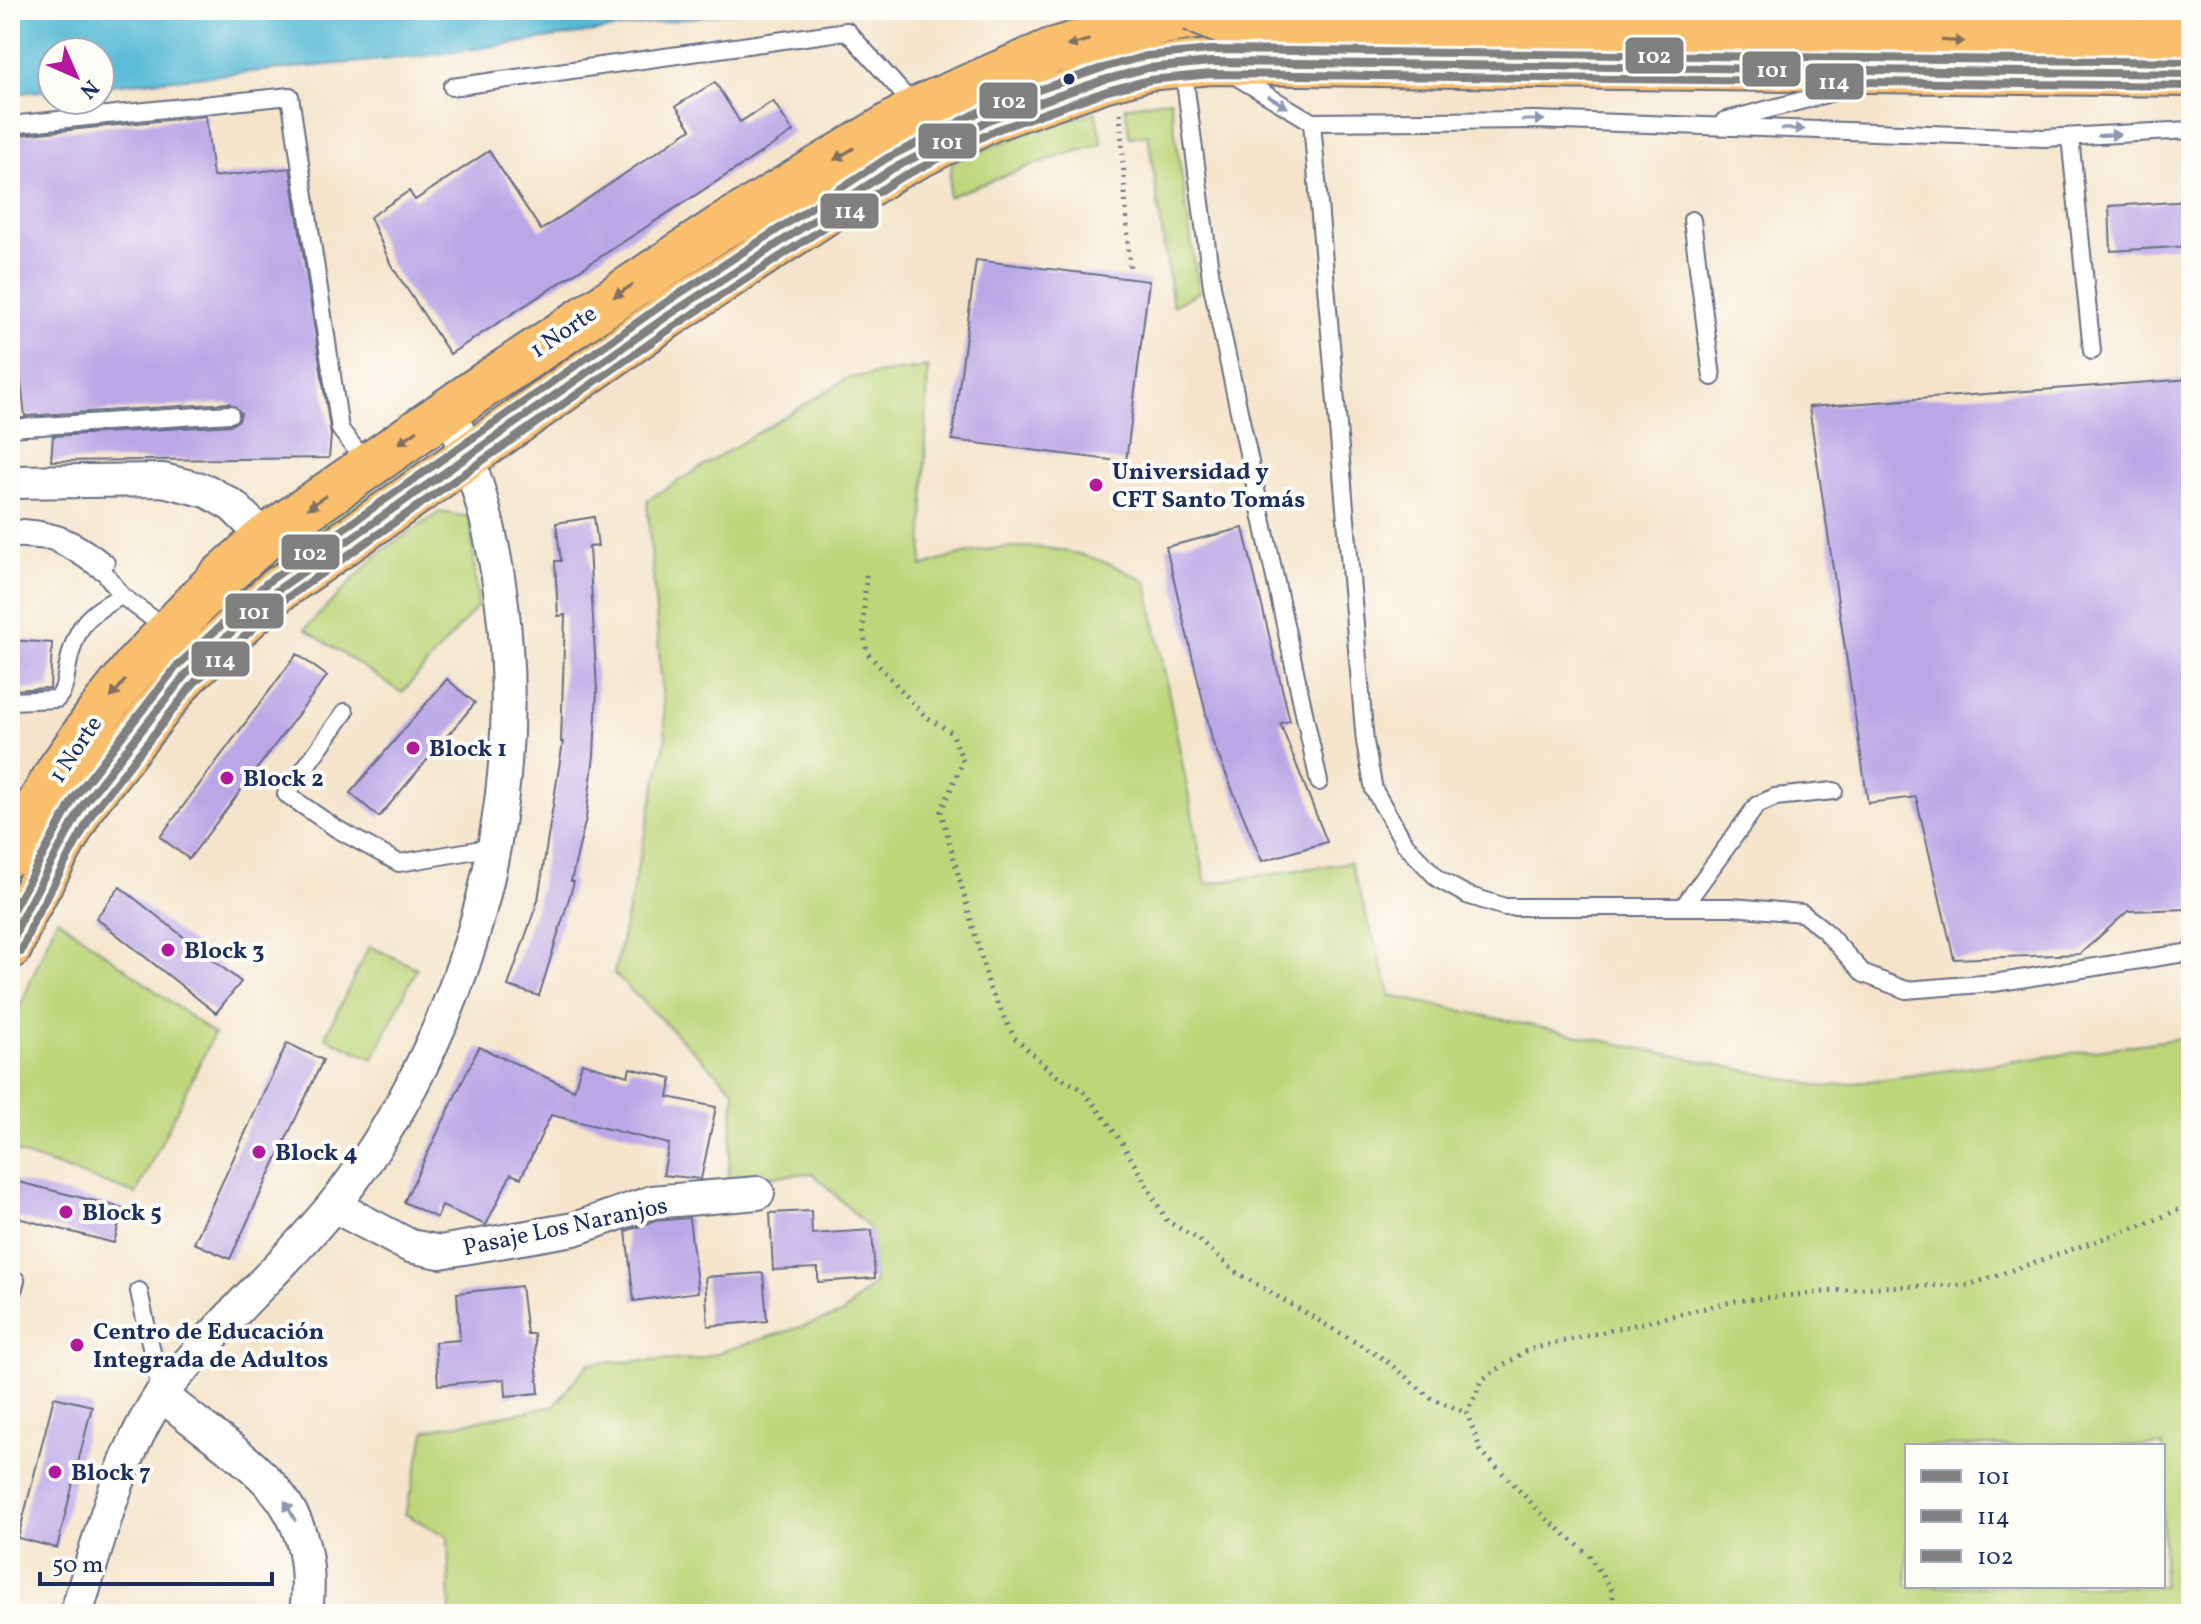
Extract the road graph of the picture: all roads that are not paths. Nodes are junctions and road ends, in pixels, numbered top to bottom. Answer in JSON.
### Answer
{"nodes":[{"id":1,"x":1195,"y":10,"type":"edge"},
{"id":2,"x":1255,"y":10,"type":"edge"},
{"id":3,"x":1742,"y":10,"type":"edge"},
{"id":4,"x":1793,"y":10,"type":"edge"},
{"id":5,"x":2191,"y":13,"type":"edge"},
{"id":6,"x":2191,"y":45,"type":"edge"},
{"id":7,"x":1197,"y":64,"type":"junction"},
{"id":8,"x":1906,"y":73,"type":"junction"},
{"id":9,"x":2191,"y":74,"type":"edge"},
{"id":10,"x":452,"y":87,"type":"dead end"},
{"id":11,"x":917,"y":109,"type":"junction"},
{"id":12,"x":1312,"y":122,"type":"junction"},
{"id":13,"x":10,"y":125,"type":"edge"},
{"id":14,"x":1707,"y":125,"type":"junction"},
{"id":15,"x":2191,"y":130,"type":"edge"},
{"id":16,"x":2070,"y":137,"type":"junction"},
{"id":17,"x":1692,"y":220,"type":"dead end"},
{"id":18,"x":2092,"y":351,"type":"dead end"},
{"id":19,"x":1712,"y":377,"type":"dead end"},
{"id":20,"x":449,"y":409,"type":"junction"},
{"id":21,"x":230,"y":414,"type":"dead end"},
{"id":22,"x":10,"y":428,"type":"edge"},
{"id":23,"x":469,"y":456,"type":"junction"},
{"id":24,"x":368,"y":465,"type":"junction"},
{"id":25,"x":10,"y":482,"type":"edge"},
{"id":26,"x":10,"y":528,"type":"edge"},
{"id":27,"x":10,"y":538,"type":"edge"},
{"id":28,"x":265,"y":538,"type":"junction"},
{"id":29,"x":332,"y":552,"type":"junction"},
{"id":30,"x":122,"y":596,"type":"junction"},
{"id":31,"x":169,"y":630,"type":"junction"},
{"id":32,"x":185,"y":675,"type":"junction"},
{"id":33,"x":10,"y":701,"type":"edge"},
{"id":34,"x":345,"y":712,"type":"dead end"},
{"id":35,"x":1319,"y":782,"type":"dead end"},
{"id":36,"x":1834,"y":791,"type":"dead end"},
{"id":37,"x":494,"y":847,"type":"junction"},
{"id":38,"x":10,"y":854,"type":"edge"},
{"id":39,"x":1683,"y":907,"type":"junction"},
{"id":40,"x":10,"y":947,"type":"edge"},
{"id":41,"x":2191,"y":952,"type":"edge"},
{"id":42,"x":758,"y":1193,"type":"dead end"},
{"id":43,"x":334,"y":1206,"type":"junction"},
{"id":44,"x":16,"y":1280,"type":"dead end"},
{"id":45,"x":139,"y":1291,"type":"dead end"},
{"id":46,"x":10,"y":1302,"type":"edge"},
{"id":47,"x":161,"y":1394,"type":"junction"},
{"id":48,"x":76,"y":1614,"type":"edge"},
{"id":49,"x":306,"y":1614,"type":"edge"}],
"edges":[{"from":1,"to":6,"type":"main road","one_way":true,"bridge":true},
{"from":2,"to":11,"type":"main road","name":"1 Norte","one_way":true},
{"from":3,"to":4,"type":"main road"},
{"from":4,"to":5,"type":"main road"},
{"from":7,"to":8,"type":"main road","name":"1 Norte"},
{"from":7,"to":12,"type":"lane","one_way":true},
{"from":7,"to":23,"type":"main road","name":"1 Norte"},
{"from":7,"to":35,"type":"lane"},
{"from":8,"to":9,"type":"main road","name":"1 Norte"},
{"from":8,"to":14,"type":"lane"},
{"from":10,"to":11,"type":"lane"},
{"from":11,"to":20,"type":"main road","name":"1 Norte","one_way":true},
{"from":12,"to":14,"type":"lane","one_way":true},
{"from":12,"to":39,"type":"lane"},
{"from":13,"to":24,"type":"lane"},
{"from":14,"to":16,"type":"lane","one_way":true},
{"from":16,"to":15,"type":"lane","one_way":true},
{"from":16,"to":18,"type":"lane"},
{"from":17,"to":19,"type":"lane"},
{"from":20,"to":23,"type":"street"},
{"from":20,"to":24,"type":"main road","name":"1 Norte","one_way":true},
{"from":21,"to":22,"type":"lane"},
{"from":23,"to":29,"type":"main road","name":"1 Norte"},
{"from":23,"to":37,"type":"street"},
{"from":24,"to":28,"type":"main road","name":"1 Norte","one_way":true},
{"from":25,"to":28,"type":"street"},
{"from":26,"to":30,"type":"lane"},
{"from":27,"to":30,"type":"lane"},
{"from":28,"to":29,"type":"street"},
{"from":28,"to":31,"type":"main road","name":"1 Norte"},
{"from":28,"to":32,"type":"street"},
{"from":29,"to":32,"type":"main road","name":"1 Norte"},
{"from":30,"to":31,"type":"lane"},
{"from":30,"to":33,"type":"lane"},
{"from":31,"to":38,"type":"main road","name":"1 Norte","one_way":true},
{"from":32,"to":40,"type":"main road","name":"1 Norte"},
{"from":34,"to":37,"type":"lane"},
{"from":36,"to":39,"type":"lane"},
{"from":37,"to":43,"type":"street"},
{"from":39,"to":41,"type":"lane"},
{"from":42,"to":43,"type":"street","name":"Pasaje Los Naranjos"},
{"from":43,"to":47,"type":"street"},
{"from":44,"to":46,"type":"lane"},
{"from":45,"to":47,"type":"lane"},
{"from":47,"to":48,"type":"street"},
{"from":49,"to":47,"type":"street","one_way":true}]}
